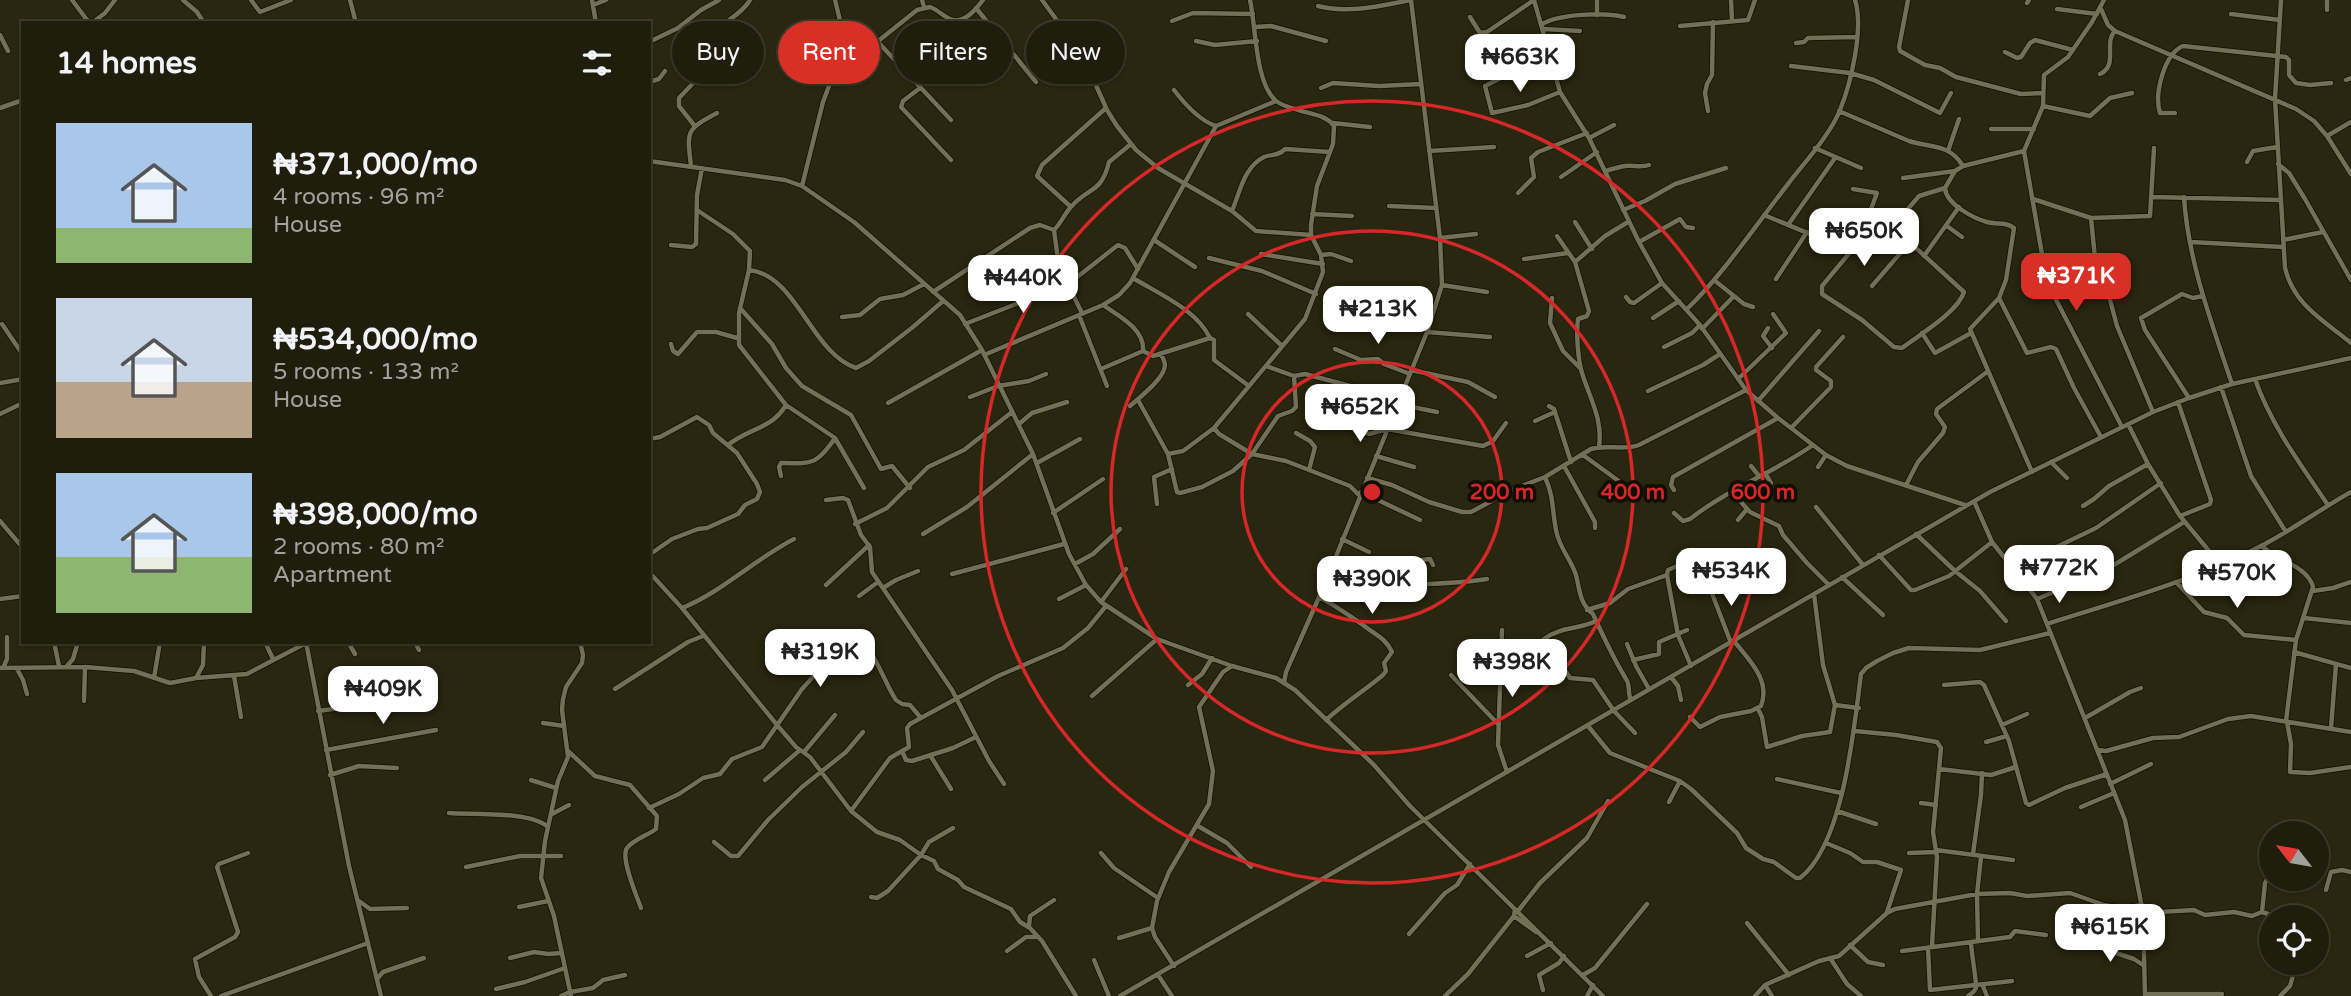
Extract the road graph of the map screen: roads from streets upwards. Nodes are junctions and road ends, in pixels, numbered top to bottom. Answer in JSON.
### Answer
{"nodes":[{"id":1,"x":72,"y":0,"type":"edge"},
{"id":2,"x":115,"y":0,"type":"edge"},
{"id":3,"x":183,"y":0,"type":"edge"},
{"id":4,"x":251,"y":0,"type":"edge"},
{"id":5,"x":290,"y":0,"type":"edge"},
{"id":6,"x":350,"y":0,"type":"edge"},
{"id":7,"x":606,"y":0,"type":"edge"},
{"id":8,"x":719,"y":0,"type":"edge"},
{"id":9,"x":750,"y":0,"type":"edge"},
{"id":10,"x":835,"y":0,"type":"edge"},
{"id":11,"x":922,"y":0,"type":"edge"},
{"id":12,"x":983,"y":0,"type":"edge"},
{"id":13,"x":1042,"y":0,"type":"edge"},
{"id":14,"x":1250,"y":0,"type":"edge"},
{"id":15,"x":1411,"y":0,"type":"edge"},
{"id":16,"x":1534,"y":0,"type":"edge"},
{"id":17,"x":1597,"y":0,"type":"edge"},
{"id":18,"x":1731,"y":0,"type":"edge"},
{"id":19,"x":1755,"y":0,"type":"edge"},
{"id":20,"x":1855,"y":0,"type":"edge"},
{"id":21,"x":1908,"y":0,"type":"edge"},
{"id":22,"x":2104,"y":0,"type":"edge"},
{"id":23,"x":2281,"y":0,"type":"edge"},
{"id":24,"x":2327,"y":0,"type":"edge"},
{"id":25,"x":592,"y":3,"type":"edge"},
{"id":26,"x":1318,"y":6,"type":"dead end"},
{"id":27,"x":924,"y":7,"type":"junction"},
{"id":28,"x":976,"y":8,"type":"junction"},
{"id":29,"x":2057,"y":9,"type":"dead end"},
{"id":30,"x":2326,"y":10,"type":"dead end"},
{"id":31,"x":2099,"y":11,"type":"junction"},
{"id":32,"x":1253,"y":14,"type":"junction"},
{"id":33,"x":1539,"y":14,"type":"junction"},
{"id":34,"x":2231,"y":14,"type":"dead end"},
{"id":35,"x":1597,"y":15,"type":"junction"},
{"id":36,"x":1470,"y":17,"type":"dead end"},
{"id":37,"x":1623,"y":17,"type":"dead end"},
{"id":38,"x":1551,"y":19,"type":"junction"},
{"id":39,"x":2280,"y":20,"type":"junction"},
{"id":40,"x":89,"y":21,"type":"edge"},
{"id":41,"x":95,"y":21,"type":"edge"},
{"id":42,"x":203,"y":21,"type":"edge"},
{"id":43,"x":355,"y":21,"type":"edge"},
{"id":44,"x":596,"y":21,"type":"edge"},
{"id":45,"x":839,"y":21,"type":"edge"},
{"id":46,"x":1172,"y":21,"type":"dead end"},
{"id":47,"x":1732,"y":21,"type":"junction"},
{"id":48,"x":1713,"y":22,"type":"junction"},
{"id":49,"x":1543,"y":26,"type":"junction"},
{"id":50,"x":1680,"y":26,"type":"dead end"},
{"id":51,"x":1255,"y":27,"type":"junction"},
{"id":52,"x":2115,"y":31,"type":"junction"},
{"id":53,"x":1580,"y":32,"type":"dead end"},
{"id":54,"x":0,"y":35,"type":"edge"},
{"id":55,"x":1857,"y":37,"type":"junction"},
{"id":56,"x":880,"y":39,"type":"edge"},
{"id":57,"x":1196,"y":41,"type":"dead end"},
{"id":58,"x":1257,"y":41,"type":"junction"},
{"id":59,"x":1326,"y":41,"type":"dead end"},
{"id":60,"x":651,"y":42,"type":"edge"},
{"id":61,"x":1796,"y":43,"type":"dead end"},
{"id":62,"x":880,"y":44,"type":"edge"},
{"id":63,"x":2073,"y":50,"type":"junction"},
{"id":64,"x":8,"y":51,"type":"dead end"},
{"id":65,"x":2004,"y":52,"type":"dead end"},
{"id":66,"x":2170,"y":55,"type":"junction"},
{"id":67,"x":2277,"y":56,"type":"junction"},
{"id":68,"x":1791,"y":66,"type":"dead end"},
{"id":69,"x":1026,"y":70,"type":"edge"},
{"id":70,"x":665,"y":71,"type":"dead end"},
{"id":71,"x":1850,"y":73,"type":"junction"},
{"id":72,"x":2100,"y":74,"type":"dead end"},
{"id":73,"x":1505,"y":76,"type":"dead end"},
{"id":74,"x":651,"y":81,"type":"edge"},
{"id":75,"x":2331,"y":82,"type":"dead end"},
{"id":76,"x":1421,"y":83,"type":"junction"},
{"id":77,"x":829,"y":84,"type":"edge"},
{"id":78,"x":920,"y":88,"type":"junction"},
{"id":79,"x":1321,"y":88,"type":"dead end"},
{"id":80,"x":1174,"y":90,"type":"dead end"},
{"id":81,"x":1560,"y":92,"type":"junction"},
{"id":82,"x":1951,"y":93,"type":"dead end"},
{"id":83,"x":2043,"y":93,"type":"junction"},
{"id":84,"x":2132,"y":93,"type":"dead end"},
{"id":85,"x":2275,"y":99,"type":"junction"},
{"id":86,"x":21,"y":101,"type":"edge"},
{"id":87,"x":1276,"y":101,"type":"junction"},
{"id":88,"x":2043,"y":106,"type":"junction"},
{"id":89,"x":0,"y":108,"type":"edge"},
{"id":90,"x":1106,"y":108,"type":"junction"},
{"id":91,"x":1708,"y":111,"type":"dead end"},
{"id":92,"x":1839,"y":111,"type":"junction"},
{"id":93,"x":717,"y":113,"type":"dead end"},
{"id":94,"x":2175,"y":113,"type":"dead end"},
{"id":95,"x":1959,"y":119,"type":"dead end"},
{"id":96,"x":951,"y":120,"type":"dead end"},
{"id":97,"x":2351,"y":122,"type":"edge"},
{"id":98,"x":1333,"y":124,"type":"junction"},
{"id":99,"x":694,"y":125,"type":"junction"},
{"id":100,"x":1614,"y":125,"type":"dead end"},
{"id":101,"x":1216,"y":126,"type":"junction"},
{"id":102,"x":1370,"y":127,"type":"dead end"},
{"id":103,"x":1991,"y":129,"type":"dead end"},
{"id":104,"x":2034,"y":129,"type":"junction"},
{"id":105,"x":1588,"y":135,"type":"junction"},
{"id":106,"x":2327,"y":136,"type":"junction"},
{"id":107,"x":1131,"y":144,"type":"junction"},
{"id":108,"x":1494,"y":146,"type":"dead end"},
{"id":109,"x":2277,"y":147,"type":"junction"},
{"id":110,"x":1815,"y":148,"type":"junction"},
{"id":111,"x":2154,"y":148,"type":"dead end"},
{"id":112,"x":1429,"y":151,"type":"junction"},
{"id":113,"x":1948,"y":151,"type":"junction"},
{"id":114,"x":2024,"y":151,"type":"junction"},
{"id":115,"x":1330,"y":152,"type":"junction"},
{"id":116,"x":1597,"y":152,"type":"junction"},
{"id":117,"x":1835,"y":158,"type":"junction"},
{"id":118,"x":951,"y":160,"type":"dead end"},
{"id":119,"x":651,"y":161,"type":"edge"},
{"id":120,"x":2247,"y":162,"type":"dead end"},
{"id":121,"x":2278,"y":164,"type":"junction"},
{"id":122,"x":1649,"y":165,"type":"dead end"},
{"id":123,"x":691,"y":166,"type":"junction"},
{"id":124,"x":1963,"y":166,"type":"junction"},
{"id":125,"x":702,"y":168,"type":"junction"},
{"id":126,"x":1726,"y":168,"type":"dead end"},
{"id":127,"x":1861,"y":168,"type":"dead end"},
{"id":128,"x":1606,"y":171,"type":"junction"},
{"id":129,"x":1955,"y":171,"type":"junction"},
{"id":130,"x":2351,"y":174,"type":"edge"},
{"id":131,"x":1561,"y":177,"type":"dead end"},
{"id":132,"x":1903,"y":178,"type":"dead end"},
{"id":133,"x":1186,"y":183,"type":"junction"},
{"id":134,"x":802,"y":186,"type":"junction"},
{"id":135,"x":1945,"y":188,"type":"junction"},
{"id":136,"x":1853,"y":189,"type":"dead end"},
{"id":137,"x":1518,"y":193,"type":"dead end"},
{"id":138,"x":2152,"y":197,"type":"junction"},
{"id":139,"x":2184,"y":197,"type":"junction"},
{"id":140,"x":2032,"y":199,"type":"junction"},
{"id":141,"x":2280,"y":200,"type":"junction"},
{"id":142,"x":1389,"y":206,"type":"dead end"},
{"id":143,"x":1071,"y":207,"type":"junction"},
{"id":144,"x":1959,"y":207,"type":"junction"},
{"id":145,"x":1436,"y":208,"type":"junction"},
{"id":146,"x":1623,"y":209,"type":"junction"},
{"id":147,"x":697,"y":210,"type":"junction"},
{"id":148,"x":1232,"y":211,"type":"junction"},
{"id":149,"x":1846,"y":212,"type":"dead end"},
{"id":150,"x":1311,"y":214,"type":"junction"},
{"id":151,"x":1764,"y":215,"type":"junction"},
{"id":152,"x":1352,"y":216,"type":"dead end"},
{"id":153,"x":2091,"y":218,"type":"junction"},
{"id":154,"x":1575,"y":222,"type":"dead end"},
{"id":155,"x":1628,"y":222,"type":"junction"},
{"id":156,"x":1788,"y":226,"type":"junction"},
{"id":157,"x":1947,"y":226,"type":"junction"},
{"id":158,"x":1893,"y":227,"type":"junction"},
{"id":159,"x":1693,"y":228,"type":"dead end"},
{"id":160,"x":1054,"y":230,"type":"junction"},
{"id":161,"x":1807,"y":232,"type":"junction"},
{"id":162,"x":2322,"y":232,"type":"junction"},
{"id":163,"x":1476,"y":234,"type":"dead end"},
{"id":164,"x":1311,"y":235,"type":"junction"},
{"id":165,"x":1557,"y":236,"type":"dead end"},
{"id":166,"x":1962,"y":237,"type":"dead end"},
{"id":167,"x":1440,"y":238,"type":"junction"},
{"id":168,"x":1154,"y":240,"type":"junction"},
{"id":169,"x":2283,"y":240,"type":"junction"},
{"id":170,"x":1832,"y":241,"type":"junction"},
{"id":171,"x":1639,"y":242,"type":"junction"},
{"id":172,"x":2191,"y":242,"type":"junction"},
{"id":173,"x":1909,"y":243,"type":"junction"},
{"id":174,"x":671,"y":245,"type":"dead end"},
{"id":175,"x":2283,"y":247,"type":"junction"},
{"id":176,"x":1592,"y":249,"type":"junction"},
{"id":177,"x":1853,"y":251,"type":"junction"},
{"id":178,"x":1569,"y":253,"type":"junction"},
{"id":179,"x":1261,"y":254,"type":"dead end"},
{"id":180,"x":1321,"y":255,"type":"junction"},
{"id":181,"x":1924,"y":256,"type":"junction"},
{"id":182,"x":1209,"y":258,"type":"dead end"},
{"id":183,"x":1524,"y":259,"type":"dead end"},
{"id":184,"x":1351,"y":261,"type":"dead end"},
{"id":185,"x":1575,"y":262,"type":"junction"},
{"id":186,"x":1323,"y":264,"type":"junction"},
{"id":187,"x":1059,"y":267,"type":"junction"},
{"id":188,"x":1195,"y":267,"type":"dead end"},
{"id":189,"x":1138,"y":269,"type":"junction"},
{"id":190,"x":750,"y":270,"type":"junction"},
{"id":191,"x":1133,"y":278,"type":"junction"},
{"id":192,"x":1776,"y":279,"type":"dead end"},
{"id":193,"x":2351,"y":280,"type":"edge"},
{"id":194,"x":1714,"y":281,"type":"junction"},
{"id":195,"x":1662,"y":282,"type":"junction"},
{"id":196,"x":924,"y":284,"type":"junction"},
{"id":197,"x":1067,"y":285,"type":"junction"},
{"id":198,"x":1442,"y":285,"type":"junction"},
{"id":199,"x":1872,"y":286,"type":"dead end"},
{"id":200,"x":933,"y":292,"type":"junction"},
{"id":201,"x":1488,"y":292,"type":"dead end"},
{"id":202,"x":1316,"y":294,"type":"junction"},
{"id":203,"x":1734,"y":296,"type":"junction"},
{"id":204,"x":2203,"y":296,"type":"junction"},
{"id":205,"x":1626,"y":297,"type":"dead end"},
{"id":206,"x":1552,"y":298,"type":"dead end"},
{"id":207,"x":1999,"y":298,"type":"junction"},
{"id":208,"x":943,"y":301,"type":"junction"},
{"id":209,"x":1679,"y":301,"type":"junction"},
{"id":210,"x":1103,"y":305,"type":"junction"},
{"id":211,"x":740,"y":307,"type":"junction"},
{"id":212,"x":1753,"y":307,"type":"dead end"},
{"id":213,"x":1687,"y":309,"type":"junction"},
{"id":214,"x":1080,"y":314,"type":"junction"},
{"id":215,"x":1248,"y":314,"type":"dead end"},
{"id":216,"x":1773,"y":314,"type":"dead end"},
{"id":217,"x":842,"y":317,"type":"dead end"},
{"id":218,"x":1653,"y":318,"type":"dead end"},
{"id":219,"x":2,"y":324,"type":"edge"},
{"id":220,"x":965,"y":324,"type":"junction"},
{"id":221,"x":1701,"y":327,"type":"junction"},
{"id":222,"x":1768,"y":328,"type":"dead end"},
{"id":223,"x":1819,"y":331,"type":"dead end"},
{"id":224,"x":1427,"y":332,"type":"junction"},
{"id":225,"x":1922,"y":333,"type":"junction"},
{"id":226,"x":1971,"y":333,"type":"junction"},
{"id":227,"x":1490,"y":337,"type":"dead end"},
{"id":228,"x":1843,"y":337,"type":"dead end"},
{"id":229,"x":737,"y":338,"type":"junction"},
{"id":230,"x":1210,"y":338,"type":"junction"},
{"id":231,"x":2351,"y":343,"type":"edge"},
{"id":232,"x":671,"y":344,"type":"dead end"},
{"id":233,"x":1282,"y":346,"type":"junction"},
{"id":234,"x":1664,"y":347,"type":"dead end"},
{"id":235,"x":1772,"y":348,"type":"junction"},
{"id":236,"x":1335,"y":349,"type":"dead end"},
{"id":237,"x":1143,"y":351,"type":"junction"},
{"id":238,"x":21,"y":352,"type":"edge"},
{"id":239,"x":983,"y":353,"type":"junction"},
{"id":240,"x":1161,"y":354,"type":"junction"},
{"id":241,"x":1720,"y":354,"type":"junction"},
{"id":242,"x":2351,"y":358,"type":"edge"},
{"id":243,"x":1266,"y":366,"type":"junction"},
{"id":244,"x":1101,"y":369,"type":"junction"},
{"id":245,"x":1581,"y":369,"type":"junction"},
{"id":246,"x":1410,"y":372,"type":"junction"},
{"id":247,"x":1987,"y":372,"type":"junction"},
{"id":248,"x":1046,"y":374,"type":"dead end"},
{"id":249,"x":1294,"y":376,"type":"junction"},
{"id":250,"x":21,"y":379,"type":"edge"},
{"id":251,"x":1738,"y":379,"type":"junction"},
{"id":252,"x":2255,"y":379,"type":"junction"},
{"id":253,"x":0,"y":383,"type":"edge"},
{"id":254,"x":2232,"y":384,"type":"junction"},
{"id":255,"x":1011,"y":385,"type":"junction"},
{"id":256,"x":998,"y":386,"type":"junction"},
{"id":257,"x":1107,"y":386,"type":"dead end"},
{"id":258,"x":1250,"y":386,"type":"junction"},
{"id":259,"x":2221,"y":387,"type":"junction"},
{"id":260,"x":1745,"y":390,"type":"junction"},
{"id":261,"x":1648,"y":391,"type":"dead end"},
{"id":262,"x":1373,"y":392,"type":"dead end"},
{"id":263,"x":1003,"y":394,"type":"junction"},
{"id":264,"x":970,"y":397,"type":"dead end"},
{"id":265,"x":1495,"y":397,"type":"dead end"},
{"id":266,"x":2189,"y":398,"type":"junction"},
{"id":267,"x":1138,"y":400,"type":"junction"},
{"id":268,"x":1758,"y":401,"type":"junction"},
{"id":269,"x":1067,"y":402,"type":"dead end"},
{"id":270,"x":2178,"y":402,"type":"junction"},
{"id":271,"x":888,"y":403,"type":"dead end"},
{"id":272,"x":21,"y":404,"type":"edge"},
{"id":273,"x":1397,"y":404,"type":"junction"},
{"id":274,"x":786,"y":405,"type":"junction"},
{"id":275,"x":1130,"y":406,"type":"dead end"},
{"id":276,"x":1549,"y":406,"type":"dead end"},
{"id":277,"x":1012,"y":412,"type":"junction"},
{"id":278,"x":1437,"y":412,"type":"dead end"},
{"id":279,"x":1555,"y":412,"type":"junction"},
{"id":280,"x":2153,"y":412,"type":"junction"},
{"id":281,"x":0,"y":414,"type":"edge"},
{"id":282,"x":1778,"y":418,"type":"junction"},
{"id":283,"x":1335,"y":419,"type":"dead end"},
{"id":284,"x":1535,"y":421,"type":"dead end"},
{"id":285,"x":1506,"y":423,"type":"dead end"},
{"id":286,"x":1019,"y":424,"type":"junction"},
{"id":287,"x":2129,"y":424,"type":"junction"},
{"id":288,"x":1792,"y":427,"type":"junction"},
{"id":289,"x":2122,"y":427,"type":"junction"},
{"id":290,"x":1214,"y":428,"type":"junction"},
{"id":291,"x":1387,"y":429,"type":"junction"},
{"id":292,"x":1296,"y":433,"type":"dead end"},
{"id":293,"x":2101,"y":437,"type":"junction"},
{"id":294,"x":835,"y":438,"type":"junction"},
{"id":295,"x":651,"y":439,"type":"edge"},
{"id":296,"x":1080,"y":439,"type":"dead end"},
{"id":297,"x":728,"y":445,"type":"junction"},
{"id":298,"x":1813,"y":445,"type":"junction"},
{"id":299,"x":1599,"y":447,"type":"junction"},
{"id":300,"x":1033,"y":454,"type":"junction"},
{"id":301,"x":1168,"y":454,"type":"junction"},
{"id":302,"x":1252,"y":454,"type":"junction"},
{"id":303,"x":1583,"y":455,"type":"junction"},
{"id":304,"x":1826,"y":455,"type":"junction"},
{"id":305,"x":1376,"y":456,"type":"junction"},
{"id":306,"x":1571,"y":462,"type":"junction"},
{"id":307,"x":2051,"y":462,"type":"junction"},
{"id":308,"x":1037,"y":463,"type":"junction"},
{"id":309,"x":2148,"y":464,"type":"junction"},
{"id":310,"x":1564,"y":466,"type":"junction"},
{"id":311,"x":1751,"y":466,"type":"dead end"},
{"id":312,"x":1414,"y":467,"type":"dead end"},
{"id":313,"x":1818,"y":467,"type":"dead end"},
{"id":314,"x":1172,"y":469,"type":"junction"},
{"id":315,"x":1309,"y":470,"type":"junction"},
{"id":316,"x":2032,"y":471,"type":"junction"},
{"id":317,"x":1765,"y":473,"type":"junction"},
{"id":318,"x":781,"y":476,"type":"dead end"},
{"id":319,"x":1759,"y":476,"type":"junction"},
{"id":320,"x":1545,"y":477,"type":"junction"},
{"id":321,"x":1367,"y":478,"type":"junction"},
{"id":322,"x":2067,"y":478,"type":"dead end"},
{"id":323,"x":1103,"y":480,"type":"dead end"},
{"id":324,"x":2161,"y":483,"type":"junction"},
{"id":325,"x":1771,"y":484,"type":"dead end"},
{"id":326,"x":1364,"y":485,"type":"junction"},
{"id":327,"x":1906,"y":485,"type":"junction"},
{"id":328,"x":1350,"y":486,"type":"junction"},
{"id":329,"x":1627,"y":487,"type":"dead end"},
{"id":330,"x":864,"y":488,"type":"dead end"},
{"id":331,"x":910,"y":488,"type":"junction"},
{"id":332,"x":1674,"y":490,"type":"dead end"},
{"id":333,"x":1731,"y":491,"type":"junction"},
{"id":334,"x":2351,"y":492,"type":"edge"},
{"id":335,"x":1360,"y":494,"type":"junction"},
{"id":336,"x":826,"y":500,"type":"dead end"},
{"id":337,"x":1974,"y":501,"type":"junction"},
{"id":338,"x":1157,"y":504,"type":"dead end"},
{"id":339,"x":2328,"y":505,"type":"junction"},
{"id":340,"x":1966,"y":506,"type":"junction"},
{"id":341,"x":2082,"y":506,"type":"dead end"},
{"id":342,"x":1816,"y":507,"type":"dead end"},
{"id":343,"x":1747,"y":509,"type":"junction"},
{"id":344,"x":1053,"y":513,"type":"junction"},
{"id":345,"x":1674,"y":513,"type":"dead end"},
{"id":346,"x":2180,"y":516,"type":"junction"},
{"id":347,"x":1420,"y":520,"type":"dead end"},
{"id":348,"x":1738,"y":520,"type":"dead end"},
{"id":349,"x":0,"y":521,"type":"edge"},
{"id":350,"x":2184,"y":522,"type":"junction"},
{"id":351,"x":855,"y":524,"type":"junction"},
{"id":352,"x":1595,"y":528,"type":"dead end"},
{"id":353,"x":1120,"y":529,"type":"dead end"},
{"id":354,"x":2286,"y":532,"type":"junction"},
{"id":355,"x":923,"y":534,"type":"dead end"},
{"id":356,"x":1916,"y":534,"type":"junction"},
{"id":357,"x":794,"y":539,"type":"dead end"},
{"id":358,"x":1342,"y":539,"type":"junction"},
{"id":359,"x":1993,"y":542,"type":"junction"},
{"id":360,"x":1064,"y":544,"type":"junction"},
{"id":361,"x":869,"y":545,"type":"junction"},
{"id":362,"x":21,"y":546,"type":"edge"},
{"id":363,"x":2262,"y":546,"type":"junction"},
{"id":364,"x":1369,"y":552,"type":"dead end"},
{"id":365,"x":651,"y":554,"type":"edge"},
{"id":366,"x":1879,"y":555,"type":"junction"},
{"id":367,"x":1335,"y":558,"type":"junction"},
{"id":368,"x":1075,"y":564,"type":"junction"},
{"id":369,"x":2220,"y":564,"type":"junction"},
{"id":370,"x":1433,"y":565,"type":"dead end"},
{"id":371,"x":1863,"y":565,"type":"junction"},
{"id":372,"x":1677,"y":566,"type":"dead end"},
{"id":373,"x":2012,"y":568,"type":"junction"},
{"id":374,"x":1126,"y":569,"type":"dead end"},
{"id":375,"x":918,"y":571,"type":"dead end"},
{"id":376,"x":1955,"y":571,"type":"junction"},
{"id":377,"x":651,"y":574,"type":"edge"},
{"id":378,"x":952,"y":574,"type":"dead end"},
{"id":379,"x":1667,"y":575,"type":"junction"},
{"id":380,"x":1842,"y":578,"type":"junction"},
{"id":381,"x":1487,"y":579,"type":"dead end"},
{"id":382,"x":878,"y":582,"type":"junction"},
{"id":383,"x":2176,"y":582,"type":"junction"},
{"id":384,"x":2351,"y":582,"type":"edge"},
{"id":385,"x":1708,"y":583,"type":"dead end"},
{"id":386,"x":826,"y":585,"type":"dead end"},
{"id":387,"x":1086,"y":585,"type":"junction"},
{"id":388,"x":1829,"y":585,"type":"junction"},
{"id":389,"x":1324,"y":586,"type":"junction"},
{"id":390,"x":883,"y":588,"type":"junction"},
{"id":391,"x":2313,"y":591,"type":"junction"},
{"id":392,"x":1814,"y":594,"type":"junction"},
{"id":393,"x":21,"y":596,"type":"edge"},
{"id":394,"x":859,"y":596,"type":"dead end"},
{"id":395,"x":1319,"y":597,"type":"junction"},
{"id":396,"x":0,"y":598,"type":"edge"},
{"id":397,"x":1059,"y":599,"type":"dead end"},
{"id":398,"x":2037,"y":600,"type":"junction"},
{"id":399,"x":1104,"y":604,"type":"junction"},
{"id":400,"x":682,"y":608,"type":"junction"},
{"id":401,"x":1591,"y":611,"type":"junction"},
{"id":402,"x":1883,"y":615,"type":"dead end"},
{"id":403,"x":2304,"y":618,"type":"junction"},
{"id":404,"x":1596,"y":621,"type":"junction"},
{"id":405,"x":2006,"y":621,"type":"dead end"},
{"id":406,"x":2351,"y":623,"type":"edge"},
{"id":407,"x":2047,"y":624,"type":"junction"},
{"id":408,"x":696,"y":628,"type":"junction"},
{"id":409,"x":1502,"y":630,"type":"dead end"},
{"id":410,"x":1688,"y":630,"type":"dead end"},
{"id":411,"x":2050,"y":633,"type":"junction"},
{"id":412,"x":1678,"y":635,"type":"junction"},
{"id":413,"x":703,"y":636,"type":"junction"},
{"id":414,"x":7,"y":637,"type":"dead end"},
{"id":415,"x":1157,"y":639,"type":"junction"},
{"id":416,"x":1544,"y":639,"type":"dead end"},
{"id":417,"x":2296,"y":640,"type":"junction"},
{"id":418,"x":688,"y":642,"type":"junction"},
{"id":419,"x":1732,"y":642,"type":"junction"},
{"id":420,"x":54,"y":644,"type":"edge"},
{"id":421,"x":77,"y":644,"type":"edge"},
{"id":422,"x":160,"y":644,"type":"edge"},
{"id":423,"x":204,"y":644,"type":"edge"},
{"id":424,"x":266,"y":644,"type":"edge"},
{"id":425,"x":303,"y":644,"type":"edge"},
{"id":426,"x":307,"y":644,"type":"edge"},
{"id":427,"x":349,"y":644,"type":"edge"},
{"id":428,"x":416,"y":644,"type":"edge"},
{"id":429,"x":580,"y":644,"type":"edge"},
{"id":430,"x":1628,"y":644,"type":"dead end"},
{"id":431,"x":419,"y":650,"type":"dead end"},
{"id":432,"x":2294,"y":652,"type":"junction"},
{"id":433,"x":355,"y":654,"type":"dead end"},
{"id":434,"x":1212,"y":658,"type":"junction"},
{"id":435,"x":7,"y":659,"type":"junction"},
{"id":436,"x":73,"y":659,"type":"junction"},
{"id":437,"x":273,"y":659,"type":"junction"},
{"id":438,"x":1633,"y":660,"type":"junction"},
{"id":439,"x":1222,"y":662,"type":"junction"},
{"id":440,"x":202,"y":664,"type":"junction"},
{"id":441,"x":2336,"y":664,"type":"junction"},
{"id":442,"x":1551,"y":665,"type":"dead end"},
{"id":443,"x":60,"y":666,"type":"junction"},
{"id":444,"x":67,"y":666,"type":"junction"},
{"id":445,"x":1232,"y":666,"type":"junction"},
{"id":446,"x":1691,"y":666,"type":"junction"},
{"id":447,"x":74,"y":667,"type":"junction"},
{"id":448,"x":85,"y":667,"type":"junction"},
{"id":449,"x":1,"y":668,"type":"edge"},
{"id":450,"x":10,"y":668,"type":"junction"},
{"id":451,"x":17,"y":668,"type":"junction"},
{"id":452,"x":1534,"y":668,"type":"dead end"},
{"id":453,"x":2351,"y":668,"type":"edge"},
{"id":454,"x":1223,"y":672,"type":"junction"},
{"id":455,"x":1286,"y":672,"type":"junction"},
{"id":456,"x":1451,"y":675,"type":"dead end"},
{"id":457,"x":234,"y":676,"type":"junction"},
{"id":458,"x":209,"y":677,"type":"junction"},
{"id":459,"x":1671,"y":677,"type":"junction"},
{"id":460,"x":154,"y":678,"type":"junction"},
{"id":461,"x":196,"y":678,"type":"junction"},
{"id":462,"x":1276,"y":678,"type":"junction"},
{"id":463,"x":1500,"y":682,"type":"junction"},
{"id":464,"x":1284,"y":683,"type":"junction"},
{"id":465,"x":1188,"y":685,"type":"dead end"},
{"id":466,"x":1944,"y":685,"type":"dead end"},
{"id":467,"x":2141,"y":688,"type":"dead end"},
{"id":468,"x":615,"y":689,"type":"dead end"},
{"id":469,"x":1649,"y":689,"type":"junction"},
{"id":470,"x":27,"y":694,"type":"dead end"},
{"id":471,"x":1091,"y":696,"type":"dead end"},
{"id":472,"x":957,"y":698,"type":"junction"},
{"id":473,"x":1631,"y":700,"type":"junction"},
{"id":474,"x":1681,"y":700,"type":"dead end"},
{"id":475,"x":84,"y":701,"type":"dead end"},
{"id":476,"x":1835,"y":705,"type":"junction"},
{"id":477,"x":347,"y":708,"type":"dead end"},
{"id":478,"x":1859,"y":708,"type":"junction"},
{"id":479,"x":1758,"y":709,"type":"junction"},
{"id":480,"x":318,"y":711,"type":"junction"},
{"id":481,"x":1614,"y":711,"type":"junction"},
{"id":482,"x":2027,"y":714,"type":"dead end"},
{"id":483,"x":835,"y":715,"type":"dead end"},
{"id":484,"x":1690,"y":716,"type":"dead end"},
{"id":485,"x":241,"y":718,"type":"dead end"},
{"id":486,"x":921,"y":718,"type":"junction"},
{"id":487,"x":2085,"y":718,"type":"junction"},
{"id":488,"x":1326,"y":720,"type":"junction"},
{"id":489,"x":2286,"y":722,"type":"junction"},
{"id":490,"x":543,"y":723,"type":"dead end"},
{"id":491,"x":1498,"y":724,"type":"junction"},
{"id":492,"x":777,"y":725,"type":"junction"},
{"id":493,"x":2002,"y":725,"type":"junction"},
{"id":494,"x":564,"y":726,"type":"junction"},
{"id":495,"x":1588,"y":726,"type":"junction"},
{"id":496,"x":2331,"y":728,"type":"junction"},
{"id":497,"x":436,"y":730,"type":"dead end"},
{"id":498,"x":1855,"y":731,"type":"junction"},
{"id":499,"x":863,"y":732,"type":"dead end"},
{"id":500,"x":2351,"y":732,"type":"edge"},
{"id":501,"x":1634,"y":733,"type":"dead end"},
{"id":502,"x":2007,"y":736,"type":"junction"},
{"id":503,"x":976,"y":737,"type":"junction"},
{"id":504,"x":1986,"y":742,"type":"dead end"},
{"id":505,"x":325,"y":743,"type":"junction"},
{"id":506,"x":333,"y":747,"type":"junction"},
{"id":507,"x":326,"y":750,"type":"junction"},
{"id":508,"x":2097,"y":750,"type":"junction"},
{"id":509,"x":802,"y":751,"type":"junction"},
{"id":510,"x":902,"y":751,"type":"junction"},
{"id":511,"x":2106,"y":751,"type":"junction"},
{"id":512,"x":570,"y":754,"type":"junction"},
{"id":513,"x":930,"y":755,"type":"junction"},
{"id":514,"x":2100,"y":758,"type":"junction"},
{"id":515,"x":2151,"y":764,"type":"dead end"},
{"id":516,"x":2016,"y":767,"type":"junction"},
{"id":517,"x":2351,"y":767,"type":"edge"},
{"id":518,"x":397,"y":768,"type":"dead end"},
{"id":519,"x":1939,"y":769,"type":"junction"},
{"id":520,"x":330,"y":772,"type":"junction"},
{"id":521,"x":1507,"y":772,"type":"junction"},
{"id":522,"x":821,"y":773,"type":"junction"},
{"id":523,"x":1982,"y":773,"type":"junction"},
{"id":524,"x":2107,"y":774,"type":"junction"},
{"id":525,"x":1777,"y":779,"type":"dead end"},
{"id":526,"x":531,"y":780,"type":"dead end"},
{"id":527,"x":765,"y":780,"type":"dead end"},
{"id":528,"x":1680,"y":781,"type":"junction"},
{"id":529,"x":1004,"y":784,"type":"dead end"},
{"id":530,"x":2110,"y":784,"type":"junction"},
{"id":531,"x":556,"y":788,"type":"junction"},
{"id":532,"x":951,"y":789,"type":"dead end"},
{"id":533,"x":1841,"y":793,"type":"junction"},
{"id":534,"x":2114,"y":793,"type":"junction"},
{"id":535,"x":1608,"y":801,"type":"dead end"},
{"id":536,"x":1669,"y":802,"type":"dead end"},
{"id":537,"x":1922,"y":803,"type":"dead end"},
{"id":538,"x":569,"y":805,"type":"dead end"},
{"id":539,"x":1936,"y":805,"type":"junction"},
{"id":540,"x":2081,"y":807,"type":"dead end"},
{"id":541,"x":649,"y":808,"type":"junction"},
{"id":542,"x":850,"y":809,"type":"junction"},
{"id":543,"x":1838,"y":811,"type":"junction"},
{"id":544,"x":449,"y":813,"type":"dead end"},
{"id":545,"x":551,"y":817,"type":"junction"},
{"id":546,"x":1425,"y":819,"type":"junction"},
{"id":547,"x":542,"y":822,"type":"junction"},
{"id":548,"x":1876,"y":824,"type":"dead end"},
{"id":549,"x":1198,"y":826,"type":"junction"},
{"id":550,"x":548,"y":827,"type":"junction"},
{"id":551,"x":953,"y":828,"type":"dead end"},
{"id":552,"x":714,"y":842,"type":"dead end"},
{"id":553,"x":1826,"y":843,"type":"junction"},
{"id":554,"x":1936,"y":851,"type":"junction"},
{"id":555,"x":248,"y":853,"type":"dead end"},
{"id":556,"x":1101,"y":853,"type":"dead end"},
{"id":557,"x":1909,"y":853,"type":"dead end"},
{"id":558,"x":543,"y":855,"type":"junction"},
{"id":559,"x":921,"y":855,"type":"junction"},
{"id":560,"x":1973,"y":855,"type":"junction"},
{"id":561,"x":561,"y":856,"type":"dead end"},
{"id":562,"x":1981,"y":857,"type":"junction"},
{"id":563,"x":2013,"y":860,"type":"dead end"},
{"id":564,"x":1470,"y":863,"type":"junction"},
{"id":565,"x":466,"y":867,"type":"dead end"},
{"id":566,"x":1251,"y":867,"type":"dead end"},
{"id":567,"x":2351,"y":872,"type":"edge"},
{"id":568,"x":2329,"y":879,"type":"edge"},
{"id":569,"x":1976,"y":894,"type":"junction"},
{"id":570,"x":872,"y":897,"type":"dead end"},
{"id":571,"x":1158,"y":898,"type":"junction"},
{"id":572,"x":1054,"y":900,"type":"dead end"},
{"id":573,"x":359,"y":901,"type":"junction"},
{"id":574,"x":548,"y":901,"type":"junction"},
{"id":575,"x":1934,"y":901,"type":"junction"},
{"id":576,"x":1647,"y":904,"type":"dead end"},
{"id":577,"x":2142,"y":905,"type":"junction"},
{"id":578,"x":519,"y":907,"type":"dead end"},
{"id":579,"x":407,"y":908,"type":"dead end"},
{"id":580,"x":640,"y":908,"type":"dead end"},
{"id":581,"x":370,"y":909,"type":"junction"},
{"id":582,"x":1516,"y":912,"type":"junction"},
{"id":583,"x":2143,"y":912,"type":"junction"},
{"id":584,"x":1887,"y":913,"type":"junction"},
{"id":585,"x":2259,"y":913,"type":"edge"},
{"id":586,"x":362,"y":918,"type":"junction"},
{"id":587,"x":1747,"y":923,"type":"dead end"},
{"id":588,"x":1029,"y":927,"type":"junction"},
{"id":589,"x":1152,"y":928,"type":"junction"},
{"id":590,"x":1409,"y":934,"type":"dead end"},
{"id":591,"x":2046,"y":935,"type":"dead end"},
{"id":592,"x":1038,"y":937,"type":"junction"},
{"id":593,"x":1119,"y":938,"type":"dead end"},
{"id":594,"x":1978,"y":941,"type":"junction"},
{"id":595,"x":1971,"y":942,"type":"junction"},
{"id":596,"x":368,"y":943,"type":"junction"},
{"id":597,"x":1551,"y":943,"type":"junction"},
{"id":598,"x":1850,"y":945,"type":"junction"},
{"id":599,"x":2095,"y":946,"type":"dead end"},
{"id":600,"x":1930,"y":947,"type":"junction"},
{"id":601,"x":1007,"y":951,"type":"dead end"},
{"id":602,"x":1902,"y":951,"type":"dead end"},
{"id":603,"x":561,"y":953,"type":"junction"},
{"id":604,"x":1527,"y":956,"type":"dead end"},
{"id":605,"x":1564,"y":956,"type":"junction"},
{"id":606,"x":2144,"y":956,"type":"junction"},
{"id":607,"x":424,"y":958,"type":"dead end"},
{"id":608,"x":510,"y":958,"type":"dead end"},
{"id":609,"x":1830,"y":958,"type":"junction"},
{"id":610,"x":2133,"y":959,"type":"junction"},
{"id":611,"x":1094,"y":960,"type":"dead end"},
{"id":612,"x":1883,"y":965,"type":"dead end"},
{"id":613,"x":2144,"y":965,"type":"junction"},
{"id":614,"x":1174,"y":966,"type":"junction"},
{"id":615,"x":374,"y":968,"type":"junction"},
{"id":616,"x":565,"y":968,"type":"junction"},
{"id":617,"x":1595,"y":968,"type":"junction"},
{"id":618,"x":383,"y":972,"type":"junction"},
{"id":619,"x":625,"y":975,"type":"dead end"},
{"id":620,"x":1158,"y":975,"type":"junction"},
{"id":621,"x":1583,"y":975,"type":"junction"},
{"id":622,"x":1789,"y":975,"type":"junction"},
{"id":623,"x":2293,"y":975,"type":"edge"},
{"id":624,"x":377,"y":979,"type":"junction"},
{"id":625,"x":2012,"y":981,"type":"dead end"},
{"id":626,"x":1592,"y":983,"type":"junction"},
{"id":627,"x":1979,"y":984,"type":"junction"},
{"id":628,"x":1765,"y":985,"type":"junction"},
{"id":629,"x":496,"y":989,"type":"dead end"},
{"id":630,"x":1543,"y":990,"type":"dead end"},
{"id":631,"x":571,"y":994,"type":"edge"},
{"id":632,"x":1602,"y":994,"type":"edge"},
{"id":633,"x":380,"y":995,"type":"edge"},
{"id":634,"x":2145,"y":995,"type":"edge"},
{"id":635,"x":2222,"y":995,"type":"edge"},
{"id":636,"x":211,"y":996,"type":"edge"},
{"id":637,"x":221,"y":996,"type":"edge"},
{"id":638,"x":561,"y":996,"type":"edge"},
{"id":639,"x":1076,"y":996,"type":"edge"},
{"id":640,"x":1109,"y":996,"type":"edge"},
{"id":641,"x":1119,"y":996,"type":"edge"},
{"id":642,"x":1172,"y":996,"type":"edge"},
{"id":643,"x":1445,"y":996,"type":"edge"},
{"id":644,"x":1589,"y":996,"type":"edge"},
{"id":645,"x":1755,"y":996,"type":"edge"},
{"id":646,"x":1772,"y":996,"type":"edge"},
{"id":647,"x":1861,"y":996,"type":"edge"},
{"id":648,"x":1968,"y":996,"type":"edge"},
{"id":649,"x":1987,"y":996,"type":"edge"},
{"id":650,"x":2280,"y":996,"type":"edge"}],
"edges":[{"from":1,"to":40,"type":"street"},
{"from":2,"to":41,"type":"street"},
{"from":3,"to":42,"type":"street"},
{"from":4,"to":5,"type":"street"},
{"from":6,"to":43,"type":"street"},
{"from":7,"to":25,"type":"street"},
{"from":8,"to":60,"type":"street"},
{"from":9,"to":99,"type":"street"},
{"from":10,"to":45,"type":"street"},
{"from":11,"to":27,"type":"street"},
{"from":12,"to":28,"type":"street"},
{"from":13,"to":90,"type":"street"},
{"from":14,"to":32,"type":"street"},
{"from":15,"to":26,"type":"street"},
{"from":15,"to":76,"type":"street"},
{"from":16,"to":33,"type":"street"},
{"from":16,"to":36,"type":"street"},
{"from":17,"to":35,"type":"street"},
{"from":18,"to":47,"type":"street"},
{"from":19,"to":47,"type":"street"},
{"from":20,"to":55,"type":"street"},
{"from":21,"to":83,"type":"street"},
{"from":22,"to":31,"type":"street"},
{"from":23,"to":39,"type":"street"},
{"from":24,"to":30,"type":"street"},
{"from":25,"to":44,"type":"street"},
{"from":27,"to":28,"type":"street"},
{"from":27,"to":56,"type":"street"},
{"from":28,"to":69,"type":"street"},
{"from":29,"to":31,"type":"street"},
{"from":31,"to":52,"type":"street"},
{"from":31,"to":63,"type":"street"},
{"from":32,"to":46,"type":"street"},
{"from":32,"to":51,"type":"street"},
{"from":33,"to":38,"type":"street"},
{"from":33,"to":49,"type":"street"},
{"from":34,"to":39,"type":"street"},
{"from":35,"to":37,"type":"street"},
{"from":35,"to":38,"type":"street"},
{"from":38,"to":49,"type":"street"},
{"from":39,"to":67,"type":"street"},
{"from":47,"to":48,"type":"street"},
{"from":48,"to":50,"type":"street"},
{"from":48,"to":91,"type":"street"},
{"from":49,"to":53,"type":"street"},
{"from":49,"to":81,"type":"street"},
{"from":51,"to":58,"type":"street"},
{"from":51,"to":59,"type":"street"},
{"from":52,"to":66,"type":"street"},
{"from":52,"to":72,"type":"street"},
{"from":54,"to":64,"type":"street"},
{"from":55,"to":61,"type":"street"},
{"from":55,"to":71,"type":"street"},
{"from":57,"to":58,"type":"street"},
{"from":58,"to":87,"type":"street"},
{"from":62,"to":78,"type":"street"},
{"from":63,"to":65,"type":"street"},
{"from":63,"to":83,"type":"street"},
{"from":66,"to":67,"type":"street"},
{"from":66,"to":85,"type":"street"},
{"from":66,"to":94,"type":"street"},
{"from":67,"to":75,"type":"street"},
{"from":67,"to":85,"type":"street"},
{"from":68,"to":71,"type":"street"},
{"from":70,"to":74,"type":"street"},
{"from":71,"to":82,"type":"street"},
{"from":71,"to":92,"type":"street"},
{"from":73,"to":81,"type":"street"},
{"from":76,"to":79,"type":"street"},
{"from":76,"to":112,"type":"street"},
{"from":77,"to":134,"type":"street"},
{"from":78,"to":96,"type":"street"},
{"from":78,"to":118,"type":"street"},
{"from":80,"to":101,"type":"street"},
{"from":81,"to":105,"type":"street"},
{"from":83,"to":88,"type":"street"},
{"from":84,"to":88,"type":"street"},
{"from":85,"to":106,"type":"street"},
{"from":85,"to":109,"type":"street"},
{"from":86,"to":89,"type":"street"},
{"from":87,"to":98,"type":"street"},
{"from":87,"to":101,"type":"street"},
{"from":88,"to":104,"type":"street"},
{"from":90,"to":107,"type":"street"},
{"from":90,"to":143,"type":"street"},
{"from":92,"to":110,"type":"street"},
{"from":92,"to":113,"type":"street"},
{"from":93,"to":99,"type":"street"},
{"from":95,"to":113,"type":"street"},
{"from":97,"to":106,"type":"street"},
{"from":98,"to":102,"type":"street"},
{"from":98,"to":115,"type":"street"},
{"from":99,"to":123,"type":"street"},
{"from":100,"to":105,"type":"street"},
{"from":101,"to":133,"type":"street"},
{"from":103,"to":104,"type":"street"},
{"from":104,"to":114,"type":"street"},
{"from":105,"to":116,"type":"street"},
{"from":105,"to":137,"type":"street"},
{"from":106,"to":130,"type":"street"},
{"from":107,"to":133,"type":"street"},
{"from":107,"to":143,"type":"street"},
{"from":108,"to":112,"type":"street"},
{"from":109,"to":120,"type":"street"},
{"from":109,"to":121,"type":"street"},
{"from":110,"to":117,"type":"street"},
{"from":110,"to":151,"type":"street"},
{"from":111,"to":138,"type":"street"},
{"from":112,"to":145,"type":"street"},
{"from":113,"to":124,"type":"street"},
{"from":114,"to":124,"type":"street"},
{"from":114,"to":140,"type":"street"},
{"from":115,"to":148,"type":"street"},
{"from":115,"to":150,"type":"street"},
{"from":116,"to":128,"type":"street"},
{"from":116,"to":131,"type":"street"},
{"from":117,"to":127,"type":"street"},
{"from":117,"to":156,"type":"street"},
{"from":119,"to":123,"type":"street"},
{"from":121,"to":141,"type":"street"},
{"from":121,"to":162,"type":"street"},
{"from":122,"to":128,"type":"street"},
{"from":123,"to":125,"type":"street"},
{"from":124,"to":129,"type":"street"},
{"from":125,"to":134,"type":"street"},
{"from":125,"to":147,"type":"street"},
{"from":126,"to":146,"type":"street"},
{"from":128,"to":146,"type":"street"},
{"from":129,"to":132,"type":"street"},
{"from":129,"to":135,"type":"street"},
{"from":133,"to":148,"type":"street"},
{"from":133,"to":168,"type":"street"},
{"from":134,"to":196,"type":"street"},
{"from":135,"to":144,"type":"street"},
{"from":135,"to":158,"type":"street"},
{"from":136,"to":177,"type":"street"},
{"from":138,"to":139,"type":"street"},
{"from":138,"to":153,"type":"street"},
{"from":139,"to":141,"type":"street"},
{"from":139,"to":172,"type":"street"},
{"from":140,"to":153,"type":"street"},
{"from":140,"to":289,"type":"street"},
{"from":141,"to":169,"type":"street"},
{"from":142,"to":145,"type":"street"},
{"from":143,"to":160,"type":"street"},
{"from":144,"to":157,"type":"street"},
{"from":144,"to":207,"type":"street"},
{"from":145,"to":167,"type":"street"},
{"from":146,"to":155,"type":"street"},
{"from":147,"to":174,"type":"street"},
{"from":147,"to":190,"type":"street"},
{"from":148,"to":164,"type":"street"},
{"from":149,"to":170,"type":"street"},
{"from":150,"to":152,"type":"street"},
{"from":150,"to":164,"type":"street"},
{"from":151,"to":156,"type":"street"},
{"from":151,"to":194,"type":"street"},
{"from":153,"to":280,"type":"street"},
{"from":154,"to":176,"type":"street"},
{"from":155,"to":171,"type":"street"},
{"from":155,"to":176,"type":"street"},
{"from":156,"to":161,"type":"street"},
{"from":157,"to":166,"type":"street"},
{"from":157,"to":181,"type":"street"},
{"from":158,"to":173,"type":"street"},
{"from":158,"to":177,"type":"street"},
{"from":159,"to":171,"type":"street"},
{"from":160,"to":187,"type":"street"},
{"from":160,"to":200,"type":"street"},
{"from":161,"to":170,"type":"street"},
{"from":161,"to":192,"type":"street"},
{"from":162,"to":169,"type":"street"},
{"from":162,"to":193,"type":"street"},
{"from":163,"to":167,"type":"street"},
{"from":164,"to":180,"type":"street"},
{"from":165,"to":178,"type":"street"},
{"from":167,"to":198,"type":"street"},
{"from":168,"to":188,"type":"street"},
{"from":168,"to":189,"type":"street"},
{"from":169,"to":175,"type":"street"},
{"from":170,"to":177,"type":"street"},
{"from":171,"to":195,"type":"street"},
{"from":172,"to":175,"type":"street"},
{"from":172,"to":204,"type":"street"},
{"from":173,"to":181,"type":"street"},
{"from":173,"to":199,"type":"street"},
{"from":175,"to":231,"type":"street"},
{"from":176,"to":185,"type":"street"},
{"from":177,"to":225,"type":"street"},
{"from":178,"to":183,"type":"street"},
{"from":178,"to":185,"type":"street"},
{"from":179,"to":186,"type":"street"},
{"from":180,"to":184,"type":"street"},
{"from":180,"to":186,"type":"street"},
{"from":181,"to":225,"type":"street"},
{"from":182,"to":202,"type":"street"},
{"from":185,"to":245,"type":"street"},
{"from":186,"to":202,"type":"street"},
{"from":187,"to":197,"type":"street"},
{"from":187,"to":220,"type":"street"},
{"from":189,"to":191,"type":"street"},
{"from":189,"to":197,"type":"street"},
{"from":190,"to":208,"type":"street"},
{"from":190,"to":211,"type":"street"},
{"from":191,"to":210,"type":"street"},
{"from":191,"to":230,"type":"street"},
{"from":194,"to":203,"type":"street"},
{"from":194,"to":213,"type":"street"},
{"from":195,"to":205,"type":"street"},
{"from":195,"to":209,"type":"street"},
{"from":196,"to":200,"type":"street"},
{"from":196,"to":217,"type":"street"},
{"from":197,"to":214,"type":"street"},
{"from":198,"to":201,"type":"street"},
{"from":198,"to":224,"type":"street"},
{"from":200,"to":208,"type":"street"},
{"from":202,"to":233,"type":"street"},
{"from":203,"to":212,"type":"street"},
{"from":203,"to":221,"type":"street"},
{"from":204,"to":254,"type":"street"},
{"from":204,"to":266,"type":"street"},
{"from":206,"to":245,"type":"street"},
{"from":207,"to":226,"type":"street"},
{"from":207,"to":293,"type":"street"},
{"from":208,"to":220,"type":"street"},
{"from":209,"to":213,"type":"street"},
{"from":209,"to":218,"type":"street"},
{"from":210,"to":214,"type":"street"},
{"from":210,"to":237,"type":"street"},
{"from":211,"to":229,"type":"street"},
{"from":211,"to":331,"type":"street"},
{"from":213,"to":221,"type":"street"},
{"from":214,"to":239,"type":"street"},
{"from":214,"to":244,"type":"street"},
{"from":215,"to":233,"type":"street"},
{"from":216,"to":235,"type":"street"},
{"from":219,"to":238,"type":"street"},
{"from":220,"to":239,"type":"street"},
{"from":221,"to":234,"type":"street"},
{"from":221,"to":241,"type":"street"},
{"from":222,"to":235,"type":"street"},
{"from":223,"to":268,"type":"street"},
{"from":224,"to":227,"type":"street"},
{"from":224,"to":246,"type":"street"},
{"from":225,"to":226,"type":"street"},
{"from":226,"to":247,"type":"street"},
{"from":228,"to":288,"type":"street"},
{"from":229,"to":232,"type":"street"},
{"from":229,"to":274,"type":"street"},
{"from":230,"to":240,"type":"street"},
{"from":230,"to":258,"type":"street"},
{"from":233,"to":243,"type":"street"},
{"from":235,"to":251,"type":"street"},
{"from":236,"to":246,"type":"street"},
{"from":237,"to":240,"type":"street"},
{"from":237,"to":244,"type":"street"},
{"from":239,"to":256,"type":"street"},
{"from":239,"to":271,"type":"street"},
{"from":240,"to":267,"type":"street"},
{"from":241,"to":251,"type":"street"},
{"from":241,"to":261,"type":"street"},
{"from":242,"to":252,"type":"street"},
{"from":243,"to":249,"type":"street"},
{"from":243,"to":258,"type":"street"},
{"from":244,"to":257,"type":"street"},
{"from":245,"to":299,"type":"street"},
{"from":246,"to":265,"type":"street"},
{"from":246,"to":273,"type":"street"},
{"from":247,"to":316,"type":"street"},
{"from":247,"to":327,"type":"street"},
{"from":248,"to":255,"type":"street"},
{"from":249,"to":262,"type":"street"},
{"from":249,"to":302,"type":"street"},
{"from":250,"to":253,"type":"street"},
{"from":251,"to":260,"type":"street"},
{"from":252,"to":254,"type":"street"},
{"from":252,"to":339,"type":"street"},
{"from":254,"to":259,"type":"street"},
{"from":255,"to":256,"type":"street"},
{"from":255,"to":263,"type":"street"},
{"from":256,"to":263,"type":"street"},
{"from":256,"to":264,"type":"street"},
{"from":258,"to":290,"type":"street"},
{"from":259,"to":266,"type":"street"},
{"from":259,"to":354,"type":"street"},
{"from":260,"to":268,"type":"street"},
{"from":260,"to":299,"type":"street"},
{"from":263,"to":277,"type":"street"},
{"from":266,"to":270,"type":"street"},
{"from":267,"to":275,"type":"street"},
{"from":267,"to":301,"type":"street"},
{"from":268,"to":282,"type":"street"},
{"from":269,"to":286,"type":"street"},
{"from":270,"to":280,"type":"street"},
{"from":270,"to":346,"type":"street"},
{"from":272,"to":281,"type":"street"},
{"from":273,"to":278,"type":"street"},
{"from":273,"to":291,"type":"street"},
{"from":274,"to":294,"type":"street"},
{"from":274,"to":297,"type":"street"},
{"from":276,"to":279,"type":"street"},
{"from":277,"to":286,"type":"street"},
{"from":277,"to":331,"type":"street"},
{"from":279,"to":284,"type":"street"},
{"from":279,"to":306,"type":"street"},
{"from":280,"to":287,"type":"street"},
{"from":282,"to":288,"type":"street"},
{"from":282,"to":332,"type":"street"},
{"from":283,"to":291,"type":"street"},
{"from":285,"to":291,"type":"street"},
{"from":286,"to":300,"type":"street"},
{"from":287,"to":289,"type":"street"},
{"from":287,"to":309,"type":"street"},
{"from":288,"to":298,"type":"street"},
{"from":289,"to":293,"type":"street"},
{"from":290,"to":301,"type":"street"},
{"from":290,"to":302,"type":"street"},
{"from":291,"to":305,"type":"street"},
{"from":292,"to":315,"type":"street"},
{"from":293,"to":307,"type":"street"},
{"from":294,"to":318,"type":"street"},
{"from":294,"to":330,"type":"street"},
{"from":295,"to":297,"type":"street"},
{"from":296,"to":308,"type":"street"},
{"from":297,"to":365,"type":"street"},
{"from":298,"to":304,"type":"street"},
{"from":298,"to":317,"type":"street"},
{"from":299,"to":303,"type":"street"},
{"from":300,"to":308,"type":"street"},
{"from":300,"to":355,"type":"street"},
{"from":301,"to":314,"type":"street"},
{"from":302,"to":314,"type":"street"},
{"from":302,"to":315,"type":"street"},
{"from":303,"to":306,"type":"street"},
{"from":303,"to":329,"type":"street"},
{"from":304,"to":313,"type":"street"},
{"from":304,"to":327,"type":"street"},
{"from":305,"to":312,"type":"street"},
{"from":305,"to":321,"type":"street"},
{"from":306,"to":310,"type":"street"},
{"from":307,"to":316,"type":"street"},
{"from":307,"to":322,"type":"street"},
{"from":308,"to":344,"type":"street"},
{"from":309,"to":324,"type":"street"},
{"from":309,"to":341,"type":"street"},
{"from":310,"to":320,"type":"street"},
{"from":310,"to":352,"type":"street"},
{"from":311,"to":319,"type":"street"},
{"from":314,"to":338,"type":"street"},
{"from":315,"to":328,"type":"street"},
{"from":316,"to":337,"type":"street"},
{"from":317,"to":319,"type":"street"},
{"from":317,"to":325,"type":"street"},
{"from":319,"to":333,"type":"street"},
{"from":320,"to":321,"type":"street"},
{"from":320,"to":401,"type":"street"},
{"from":321,"to":326,"type":"street"},
{"from":323,"to":344,"type":"street"},
{"from":324,"to":346,"type":"street"},
{"from":324,"to":373,"type":"street"},
{"from":326,"to":328,"type":"street"},
{"from":326,"to":335,"type":"street"},
{"from":327,"to":340,"type":"street"},
{"from":328,"to":335,"type":"street"},
{"from":331,"to":351,"type":"street"},
{"from":333,"to":343,"type":"street"},
{"from":333,"to":345,"type":"street"},
{"from":334,"to":339,"type":"street"},
{"from":335,"to":347,"type":"street"},
{"from":335,"to":358,"type":"street"},
{"from":336,"to":351,"type":"street"},
{"from":337,"to":340,"type":"street"},
{"from":337,"to":359,"type":"street"},
{"from":339,"to":354,"type":"street"},
{"from":340,"to":356,"type":"street"},
{"from":342,"to":371,"type":"street"},
{"from":343,"to":348,"type":"street"},
{"from":343,"to":388,"type":"street"},
{"from":344,"to":360,"type":"street"},
{"from":346,"to":350,"type":"street"},
{"from":349,"to":362,"type":"street"},
{"from":350,"to":369,"type":"street"},
{"from":350,"to":398,"type":"street"},
{"from":351,"to":361,"type":"street"},
{"from":353,"to":368,"type":"street"},
{"from":354,"to":363,"type":"street"},
{"from":356,"to":366,"type":"street"},
{"from":356,"to":376,"type":"street"},
{"from":357,"to":400,"type":"street"},
{"from":358,"to":364,"type":"street"},
{"from":358,"to":367,"type":"street"},
{"from":359,"to":373,"type":"street"},
{"from":359,"to":376,"type":"street"},
{"from":360,"to":368,"type":"street"},
{"from":360,"to":378,"type":"street"},
{"from":361,"to":382,"type":"street"},
{"from":361,"to":386,"type":"street"},
{"from":363,"to":369,"type":"street"},
{"from":363,"to":391,"type":"street"},
{"from":366,"to":371,"type":"street"},
{"from":366,"to":376,"type":"street"},
{"from":367,"to":370,"type":"street"},
{"from":367,"to":389,"type":"street"},
{"from":368,"to":387,"type":"street"},
{"from":369,"to":383,"type":"street"},
{"from":371,"to":380,"type":"street"},
{"from":372,"to":379,"type":"street"},
{"from":373,"to":398,"type":"street"},
{"from":374,"to":399,"type":"street"},
{"from":375,"to":390,"type":"street"},
{"from":376,"to":405,"type":"street"},
{"from":377,"to":400,"type":"street"},
{"from":379,"to":401,"type":"street"},
{"from":379,"to":412,"type":"street"},
{"from":380,"to":388,"type":"street"},
{"from":380,"to":402,"type":"street"},
{"from":381,"to":389,"type":"street"},
{"from":382,"to":390,"type":"street"},
{"from":382,"to":394,"type":"street"},
{"from":383,"to":407,"type":"street"},
{"from":383,"to":417,"type":"street"},
{"from":384,"to":391,"type":"street"},
{"from":385,"to":419,"type":"street"},
{"from":387,"to":397,"type":"street"},
{"from":387,"to":399,"type":"street"},
{"from":388,"to":392,"type":"street"},
{"from":389,"to":395,"type":"street"},
{"from":390,"to":472,"type":"street"},
{"from":391,"to":403,"type":"street"},
{"from":392,"to":419,"type":"street"},
{"from":392,"to":476,"type":"street"},
{"from":393,"to":396,"type":"street"},
{"from":395,"to":455,"type":"street"},
{"from":395,"to":488,"type":"street"},
{"from":398,"to":407,"type":"street"},
{"from":399,"to":415,"type":"street"},
{"from":399,"to":472,"type":"street"},
{"from":400,"to":408,"type":"street"},
{"from":401,"to":404,"type":"street"},
{"from":403,"to":406,"type":"street"},
{"from":403,"to":417,"type":"street"},
{"from":404,"to":416,"type":"street"},
{"from":404,"to":473,"type":"street"},
{"from":407,"to":411,"type":"street"},
{"from":408,"to":413,"type":"street"},
{"from":408,"to":418,"type":"street"},
{"from":409,"to":463,"type":"street"},
{"from":410,"to":412,"type":"street"},
{"from":411,"to":478,"type":"street"},
{"from":411,"to":487,"type":"street"},
{"from":412,"to":438,"type":"street"},
{"from":412,"to":446,"type":"street"},
{"from":413,"to":418,"type":"street"},
{"from":413,"to":492,"type":"street"},
{"from":414,"to":435,"type":"street"},
{"from":415,"to":434,"type":"street"},
{"from":415,"to":471,"type":"street"},
{"from":417,"to":432,"type":"street"},
{"from":418,"to":468,"type":"street"},
{"from":419,"to":446,"type":"street"},
{"from":419,"to":479,"type":"street"},
{"from":420,"to":443,"type":"street"},
{"from":421,"to":436,"type":"street"},
{"from":422,"to":460,"type":"street"},
{"from":423,"to":440,"type":"street"},
{"from":424,"to":437,"type":"street"},
{"from":425,"to":437,"type":"street"},
{"from":426,"to":480,"type":"street"},
{"from":427,"to":433,"type":"street"},
{"from":428,"to":431,"type":"street"},
{"from":429,"to":494,"type":"street"},
{"from":430,"to":438,"type":"street"},
{"from":432,"to":441,"type":"street"},
{"from":432,"to":489,"type":"street"},
{"from":434,"to":439,"type":"street"},
{"from":434,"to":465,"type":"street"},
{"from":435,"to":449,"type":"street"},
{"from":435,"to":450,"type":"street"},
{"from":436,"to":444,"type":"street"},
{"from":436,"to":447,"type":"street"},
{"from":437,"to":457,"type":"street"},
{"from":438,"to":469,"type":"street"},
{"from":439,"to":445,"type":"street"},
{"from":439,"to":454,"type":"street"},
{"from":440,"to":458,"type":"street"},
{"from":440,"to":461,"type":"street"},
{"from":441,"to":453,"type":"street"},
{"from":441,"to":496,"type":"street"},
{"from":442,"to":481,"type":"street"},
{"from":443,"to":444,"type":"street"},
{"from":443,"to":451,"type":"street"},
{"from":444,"to":447,"type":"street"},
{"from":445,"to":454,"type":"street"},
{"from":445,"to":462,"type":"street"},
{"from":446,"to":459,"type":"street"},
{"from":447,"to":448,"type":"street"},
{"from":448,"to":460,"type":"street"},
{"from":448,"to":475,"type":"street"},
{"from":449,"to":450,"type":"street"},
{"from":450,"to":451,"type":"street"},
{"from":451,"to":470,"type":"street"},
{"from":452,"to":463,"type":"street"},
{"from":454,"to":549,"type":"street"},
{"from":455,"to":462,"type":"street"},
{"from":455,"to":464,"type":"street"},
{"from":456,"to":491,"type":"street"},
{"from":457,"to":458,"type":"street"},
{"from":457,"to":485,"type":"street"},
{"from":458,"to":461,"type":"street"},
{"from":459,"to":469,"type":"street"},
{"from":459,"to":474,"type":"street"},
{"from":460,"to":461,"type":"street"},
{"from":462,"to":464,"type":"street"},
{"from":463,"to":491,"type":"street"},
{"from":464,"to":488,"type":"street"},
{"from":466,"to":493,"type":"street"},
{"from":467,"to":487,"type":"street"},
{"from":469,"to":473,"type":"street"},
{"from":472,"to":486,"type":"street"},
{"from":472,"to":503,"type":"street"},
{"from":473,"to":481,"type":"street"},
{"from":476,"to":478,"type":"street"},
{"from":476,"to":479,"type":"street"},
{"from":477,"to":480,"type":"street"},
{"from":478,"to":498,"type":"street"},
{"from":479,"to":484,"type":"street"},
{"from":480,"to":505,"type":"street"},
{"from":481,"to":495,"type":"street"},
{"from":481,"to":501,"type":"street"},
{"from":482,"to":493,"type":"street"},
{"from":483,"to":509,"type":"street"},
{"from":486,"to":492,"type":"street"},
{"from":486,"to":510,"type":"street"},
{"from":487,"to":508,"type":"street"},
{"from":488,"to":546,"type":"street"},
{"from":489,"to":496,"type":"street"},
{"from":489,"to":511,"type":"street"},
{"from":489,"to":517,"type":"street"},
{"from":490,"to":494,"type":"street"},
{"from":491,"to":521,"type":"street"},
{"from":492,"to":509,"type":"street"},
{"from":492,"to":541,"type":"street"},
{"from":493,"to":502,"type":"street"},
{"from":494,"to":512,"type":"street"},
{"from":495,"to":521,"type":"street"},
{"from":495,"to":528,"type":"street"},
{"from":496,"to":500,"type":"street"},
{"from":497,"to":506,"type":"street"},
{"from":498,"to":519,"type":"street"},
{"from":498,"to":533,"type":"street"},
{"from":499,"to":522,"type":"street"},
{"from":502,"to":504,"type":"street"},
{"from":502,"to":516,"type":"street"},
{"from":503,"to":513,"type":"street"},
{"from":503,"to":529,"type":"street"},
{"from":505,"to":506,"type":"street"},
{"from":505,"to":507,"type":"street"},
{"from":506,"to":507,"type":"street"},
{"from":507,"to":520,"type":"street"},
{"from":508,"to":511,"type":"street"},
{"from":508,"to":514,"type":"street"},
{"from":509,"to":522,"type":"street"},
{"from":509,"to":527,"type":"street"},
{"from":510,"to":513,"type":"street"},
{"from":510,"to":542,"type":"street"},
{"from":511,"to":514,"type":"street"},
{"from":512,"to":531,"type":"street"},
{"from":512,"to":541,"type":"street"},
{"from":513,"to":532,"type":"street"},
{"from":514,"to":524,"type":"street"},
{"from":515,"to":530,"type":"street"},
{"from":516,"to":523,"type":"street"},
{"from":516,"to":524,"type":"street"},
{"from":518,"to":520,"type":"street"},
{"from":519,"to":523,"type":"street"},
{"from":519,"to":539,"type":"street"},
{"from":520,"to":573,"type":"street"},
{"from":521,"to":546,"type":"street"},
{"from":522,"to":542,"type":"street"},
{"from":522,"to":552,"type":"street"},
{"from":523,"to":560,"type":"street"},
{"from":524,"to":530,"type":"street"},
{"from":525,"to":533,"type":"street"},
{"from":526,"to":531,"type":"street"},
{"from":528,"to":536,"type":"street"},
{"from":528,"to":553,"type":"street"},
{"from":530,"to":534,"type":"street"},
{"from":531,"to":545,"type":"street"},
{"from":533,"to":543,"type":"street"},
{"from":534,"to":540,"type":"street"},
{"from":534,"to":577,"type":"street"},
{"from":535,"to":582,"type":"street"},
{"from":537,"to":539,"type":"street"},
{"from":538,"to":545,"type":"street"},
{"from":539,"to":554,"type":"street"},
{"from":541,"to":580,"type":"street"},
{"from":542,"to":559,"type":"street"},
{"from":543,"to":548,"type":"street"},
{"from":543,"to":553,"type":"street"},
{"from":544,"to":547,"type":"street"},
{"from":545,"to":547,"type":"street"},
{"from":545,"to":550,"type":"street"},
{"from":546,"to":564,"type":"street"},
{"from":546,"to":614,"type":"street"},
{"from":547,"to":550,"type":"street"},
{"from":549,"to":566,"type":"street"},
{"from":549,"to":571,"type":"street"},
{"from":550,"to":558,"type":"street"},
{"from":551,"to":559,"type":"street"},
{"from":553,"to":584,"type":"street"},
{"from":554,"to":557,"type":"street"},
{"from":554,"to":560,"type":"street"},
{"from":554,"to":575,"type":"street"},
{"from":555,"to":636,"type":"street"},
{"from":556,"to":571,"type":"street"},
{"from":558,"to":561,"type":"street"},
{"from":558,"to":565,"type":"street"},
{"from":558,"to":574,"type":"street"},
{"from":559,"to":570,"type":"street"},
{"from":559,"to":588,"type":"street"},
{"from":560,"to":562,"type":"street"},
{"from":562,"to":563,"type":"street"},
{"from":562,"to":569,"type":"street"},
{"from":564,"to":582,"type":"street"},
{"from":564,"to":590,"type":"street"},
{"from":567,"to":568,"type":"street"},
{"from":569,"to":575,"type":"street"},
{"from":569,"to":577,"type":"street"},
{"from":569,"to":594,"type":"street"},
{"from":571,"to":589,"type":"street"},
{"from":572,"to":588,"type":"street"},
{"from":573,"to":581,"type":"street"},
{"from":573,"to":586,"type":"street"},
{"from":574,"to":578,"type":"street"},
{"from":574,"to":603,"type":"street"},
{"from":575,"to":584,"type":"street"},
{"from":575,"to":600,"type":"street"},
{"from":576,"to":617,"type":"street"},
{"from":577,"to":583,"type":"street"},
{"from":579,"to":581,"type":"street"},
{"from":581,"to":586,"type":"street"},
{"from":582,"to":597,"type":"street"},
{"from":582,"to":643,"type":"street"},
{"from":583,"to":585,"type":"street"},
{"from":583,"to":606,"type":"street"},
{"from":584,"to":598,"type":"street"},
{"from":586,"to":596,"type":"street"},
{"from":587,"to":622,"type":"street"},
{"from":588,"to":592,"type":"street"},
{"from":589,"to":593,"type":"street"},
{"from":589,"to":614,"type":"street"},
{"from":591,"to":594,"type":"street"},
{"from":592,"to":601,"type":"street"},
{"from":592,"to":639,"type":"street"},
{"from":594,"to":595,"type":"street"},
{"from":595,"to":600,"type":"street"},
{"from":595,"to":627,"type":"street"},
{"from":596,"to":615,"type":"street"},
{"from":596,"to":637,"type":"street"},
{"from":597,"to":604,"type":"street"},
{"from":597,"to":605,"type":"street"},
{"from":598,"to":609,"type":"street"},
{"from":598,"to":612,"type":"street"},
{"from":599,"to":610,"type":"street"},
{"from":600,"to":602,"type":"street"},
{"from":600,"to":627,"type":"street"},
{"from":603,"to":608,"type":"street"},
{"from":603,"to":616,"type":"street"},
{"from":605,"to":621,"type":"street"},
{"from":605,"to":630,"type":"street"},
{"from":606,"to":610,"type":"street"},
{"from":606,"to":613,"type":"street"},
{"from":607,"to":618,"type":"street"},
{"from":609,"to":622,"type":"street"},
{"from":609,"to":647,"type":"street"},
{"from":610,"to":613,"type":"street"},
{"from":611,"to":640,"type":"street"},
{"from":613,"to":634,"type":"street"},
{"from":614,"to":620,"type":"street"},
{"from":615,"to":618,"type":"street"},
{"from":615,"to":624,"type":"street"},
{"from":616,"to":629,"type":"street"},
{"from":616,"to":631,"type":"street"},
{"from":617,"to":621,"type":"street"},
{"from":617,"to":626,"type":"street"},
{"from":618,"to":624,"type":"street"},
{"from":619,"to":631,"type":"street"},
{"from":620,"to":641,"type":"street"},
{"from":620,"to":642,"type":"street"},
{"from":621,"to":626,"type":"street"},
{"from":622,"to":628,"type":"street"},
{"from":623,"to":650,"type":"street"},
{"from":624,"to":633,"type":"street"},
{"from":625,"to":627,"type":"street"},
{"from":626,"to":632,"type":"street"},
{"from":626,"to":644,"type":"street"},
{"from":627,"to":648,"type":"street"},
{"from":627,"to":649,"type":"street"},
{"from":628,"to":645,"type":"street"},
{"from":628,"to":646,"type":"street"},
{"from":631,"to":638,"type":"street"},
{"from":632,"to":644,"type":"street"},
{"from":634,"to":635,"type":"street"}]}
